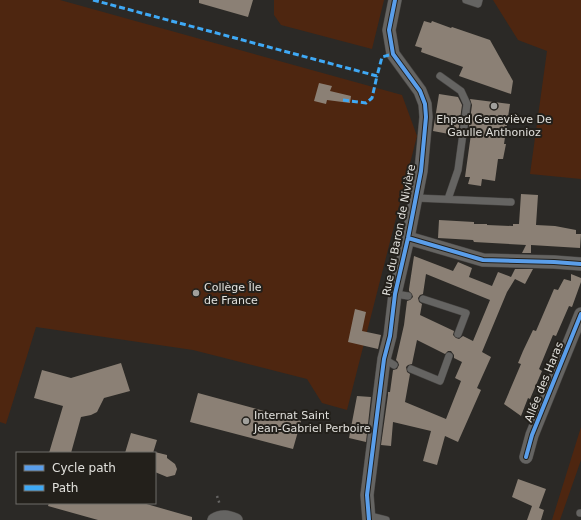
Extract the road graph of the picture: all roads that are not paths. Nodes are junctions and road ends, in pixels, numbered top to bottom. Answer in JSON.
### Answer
{"nodes":[{"id":1,"x":395,"y":0,"type":"edge"},
{"id":2,"x":466,"y":0,"type":"edge"},
{"id":3,"x":479,"y":0,"type":"edge"},
{"id":4,"x":440,"y":76,"type":"dead end"},
{"id":5,"x":416,"y":198,"type":"junction"},
{"id":6,"x":448,"y":199,"type":"junction"},
{"id":7,"x":511,"y":202,"type":"dead end"},
{"id":8,"x":408,"y":238,"type":"junction"},
{"id":9,"x":581,"y":264,"type":"edge"},
{"id":10,"x":423,"y":299,"type":"dead end"},
{"id":11,"x":581,"y":314,"type":"edge"},
{"id":12,"x":458,"y":334,"type":"dead end"},
{"id":13,"x":449,"y":356,"type":"dead end"},
{"id":14,"x":411,"y":369,"type":"dead end"},
{"id":15,"x":526,"y":456,"type":"dead end"},
{"id":16,"x":369,"y":518,"type":"edge"},
{"id":17,"x":214,"y":520,"type":"edge"},
{"id":18,"x":236,"y":520,"type":"edge"},
{"id":19,"x":386,"y":520,"type":"edge"}],
"edges":[{"from":1,"to":5,"type":"street","name":"Rue du Baron de Nivière"},
{"from":2,"to":3,"type":"lane"},
{"from":4,"to":6,"type":"lane"},
{"from":5,"to":6,"type":"lane"},
{"from":5,"to":8,"type":"street","name":"Rue du Baron de Nivière"},
{"from":6,"to":7,"type":"lane"},
{"from":8,"to":9,"type":"street"},
{"from":8,"to":16,"type":"street","name":"Rue du Baron de Nivière"},
{"from":10,"to":12,"type":"lane"},
{"from":11,"to":15,"type":"street","name":"Allée des Haras"},
{"from":13,"to":14,"type":"lane"},
{"from":16,"to":19,"type":"lane"},
{"from":17,"to":18,"type":"street"}]}
